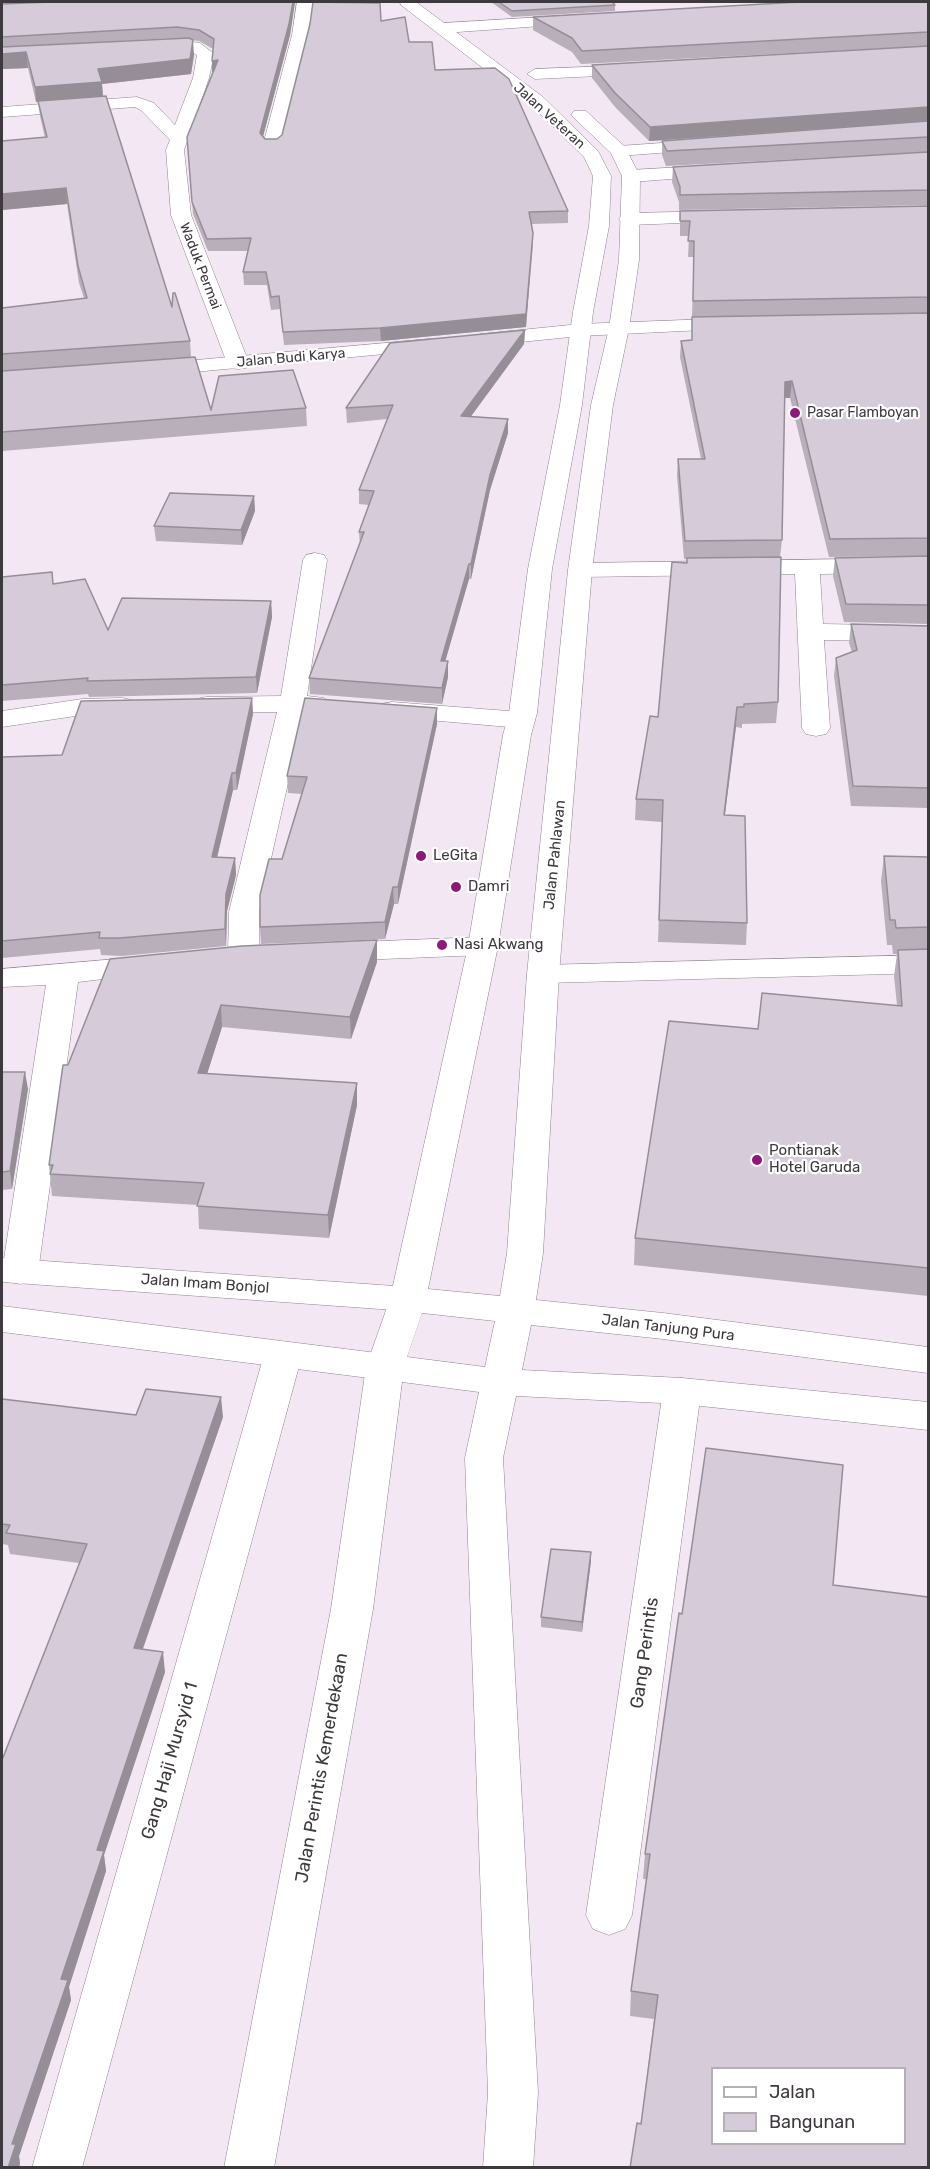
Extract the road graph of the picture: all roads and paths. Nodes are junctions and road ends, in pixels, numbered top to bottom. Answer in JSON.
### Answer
{"nodes":[{"id":1,"x":305,"y":2,"type":"edge"},
{"id":2,"x":407,"y":2,"type":"edge"},
{"id":3,"x":450,"y":7,"type":"dead end"},
{"id":4,"x":593,"y":19,"type":"edge"},
{"id":5,"x":475,"y":25,"type":"junction"},
{"id":6,"x":444,"y":28,"type":"junction"},
{"id":7,"x":496,"y":42,"type":"dead end"},
{"id":8,"x":130,"y":47,"type":"edge"},
{"id":9,"x":520,"y":62,"type":"dead end"},
{"id":10,"x":654,"y":69,"type":"edge"},
{"id":11,"x":535,"y":74,"type":"junction"},
{"id":12,"x":552,"y":90,"type":"dead end"},
{"id":13,"x":569,"y":105,"type":"dead end"},
{"id":14,"x":2,"y":112,"type":"edge"},
{"id":15,"x":179,"y":139,"type":"junction"},
{"id":16,"x":726,"y":143,"type":"edge"},
{"id":17,"x":272,"y":145,"type":"edge"},
{"id":18,"x":619,"y":151,"type":"junction"},
{"id":19,"x":738,"y":170,"type":"edge"},
{"id":20,"x":631,"y":176,"type":"junction"},
{"id":21,"x":749,"y":217,"type":"edge"},
{"id":22,"x":629,"y":219,"type":"junction"},
{"id":23,"x":747,"y":306,"type":"edge"},
{"id":24,"x":620,"y":319,"type":"junction"},
{"id":25,"x":581,"y":321,"type":"junction"},
{"id":26,"x":763,"y":323,"type":"edge"},
{"id":27,"x":238,"y":363,"type":"junction"},
{"id":28,"x":133,"y":371,"type":"edge"},
{"id":29,"x":315,"y":560,"type":"dead end"},
{"id":30,"x":928,"y":565,"type":"edge"},
{"id":31,"x":807,"y":567,"type":"junction"},
{"id":32,"x":580,"y":570,"type":"junction"},
{"id":33,"x":811,"y":632,"type":"junction"},
{"id":34,"x":928,"y":634,"type":"edge"},
{"id":35,"x":293,"y":703,"type":"junction"},
{"id":36,"x":338,"y":706,"type":"edge"},
{"id":37,"x":372,"y":709,"type":"edge"},
{"id":38,"x":2,"y":719,"type":"edge"},
{"id":39,"x":521,"y":720,"type":"junction"},
{"id":40,"x":816,"y":728,"type":"dead end"},
{"id":41,"x":483,"y":946,"type":"junction"},
{"id":42,"x":175,"y":963,"type":"edge"},
{"id":43,"x":928,"y":964,"type":"edge"},
{"id":44,"x":63,"y":974,"type":"junction"},
{"id":45,"x":543,"y":975,"type":"junction"},
{"id":46,"x":2,"y":978,"type":"edge"},
{"id":47,"x":11,"y":1271,"type":"edge"},
{"id":48,"x":408,"y":1299,"type":"junction"},
{"id":49,"x":516,"y":1311,"type":"junction"},
{"id":50,"x":2,"y":1319,"type":"edge"},
{"id":51,"x":283,"y":1355,"type":"junction"},
{"id":52,"x":928,"y":1360,"type":"edge"},
{"id":53,"x":385,"y":1367,"type":"junction"},
{"id":54,"x":501,"y":1382,"type":"junction"},
{"id":55,"x":682,"y":1391,"type":"junction"},
{"id":56,"x":928,"y":1416,"type":"edge"},
{"id":57,"x":609,"y":1914,"type":"dead end"},
{"id":58,"x":57,"y":2168,"type":"edge"},
{"id":59,"x":249,"y":2168,"type":"edge"},
{"id":60,"x":508,"y":2168,"type":"edge"}],
"edges":[{"from":1,"to":17,"type":"main road"},
{"from":2,"to":6,"type":"main road","name":"Jalan Veteran"},
{"from":3,"to":5,"type":"main road"},
{"from":4,"to":5,"type":"main road"},
{"from":5,"to":6,"type":"main road"},
{"from":5,"to":7,"type":"main road"},
{"from":6,"to":25,"type":"main road","name":"Jalan Veteran"},
{"from":8,"to":15,"type":"main road","name":"Waduk Permai"},
{"from":9,"to":11,"type":"main road","name":"Jalan Veteran"},
{"from":10,"to":11,"type":"main road"},
{"from":11,"to":12,"type":"main road","name":"Jalan Veteran"},
{"from":13,"to":18,"type":"main road","name":"Jalan Veteran"},
{"from":14,"to":15,"type":"main road"},
{"from":15,"to":27,"type":"main road","name":"Waduk Permai"},
{"from":16,"to":18,"type":"main road"},
{"from":18,"to":20,"type":"main road","name":"Jalan Veteran"},
{"from":19,"to":20,"type":"main road"},
{"from":20,"to":22,"type":"main road","name":"Jalan Veteran"},
{"from":21,"to":22,"type":"main road"},
{"from":22,"to":24,"type":"main road","name":"Jalan Veteran"},
{"from":23,"to":24,"type":"main road"},
{"from":24,"to":25,"type":"main road","name":"Jalan Budi Karya"},
{"from":24,"to":26,"type":"main road"},
{"from":24,"to":32,"type":"main road","name":"Jalan Pahlawan"},
{"from":25,"to":27,"type":"main road","name":"Jalan Budi Karya"},
{"from":25,"to":39,"type":"main road"},
{"from":27,"to":28,"type":"main road","name":"Jalan Budi Karya"},
{"from":29,"to":35,"type":"main road"},
{"from":30,"to":31,"type":"main road"},
{"from":31,"to":32,"type":"main road"},
{"from":31,"to":33,"type":"main road"},
{"from":32,"to":45,"type":"main road","name":"Jalan Pahlawan"},
{"from":33,"to":34,"type":"main road"},
{"from":33,"to":40,"type":"main road"},
{"from":35,"to":36,"type":"main road"},
{"from":35,"to":38,"type":"main road"},
{"from":35,"to":41,"type":"main road"},
{"from":37,"to":39,"type":"main road"},
{"from":39,"to":41,"type":"main road"},
{"from":41,"to":48,"type":"main road"},
{"from":42,"to":44,"type":"main road"},
{"from":43,"to":45,"type":"main road"},
{"from":44,"to":46,"type":"main road"},
{"from":44,"to":47,"type":"main road"},
{"from":45,"to":49,"type":"main road","name":"Jalan Pahlawan"},
{"from":47,"to":48,"type":"main road","name":"Jalan Imam Bonjol"},
{"from":48,"to":49,"type":"main road","name":"Jalan Tanjung Pura"},
{"from":48,"to":53,"type":"main road"},
{"from":49,"to":52,"type":"main road","name":"Jalan Tanjung Pura"},
{"from":49,"to":54,"type":"main road","name":"Jalan Pahlawan"},
{"from":50,"to":51,"type":"main road"},
{"from":51,"to":53,"type":"main road"},
{"from":51,"to":58,"type":"main road","name":"Gang Haji Mursyid 1"},
{"from":53,"to":54,"type":"main road"},
{"from":53,"to":59,"type":"main road","name":"Jalan Perintis Kemerdekaan"},
{"from":54,"to":55,"type":"main road"},
{"from":54,"to":60,"type":"main road"},
{"from":55,"to":56,"type":"main road"},
{"from":55,"to":57,"type":"main road","name":"Gang Perintis"}]}
